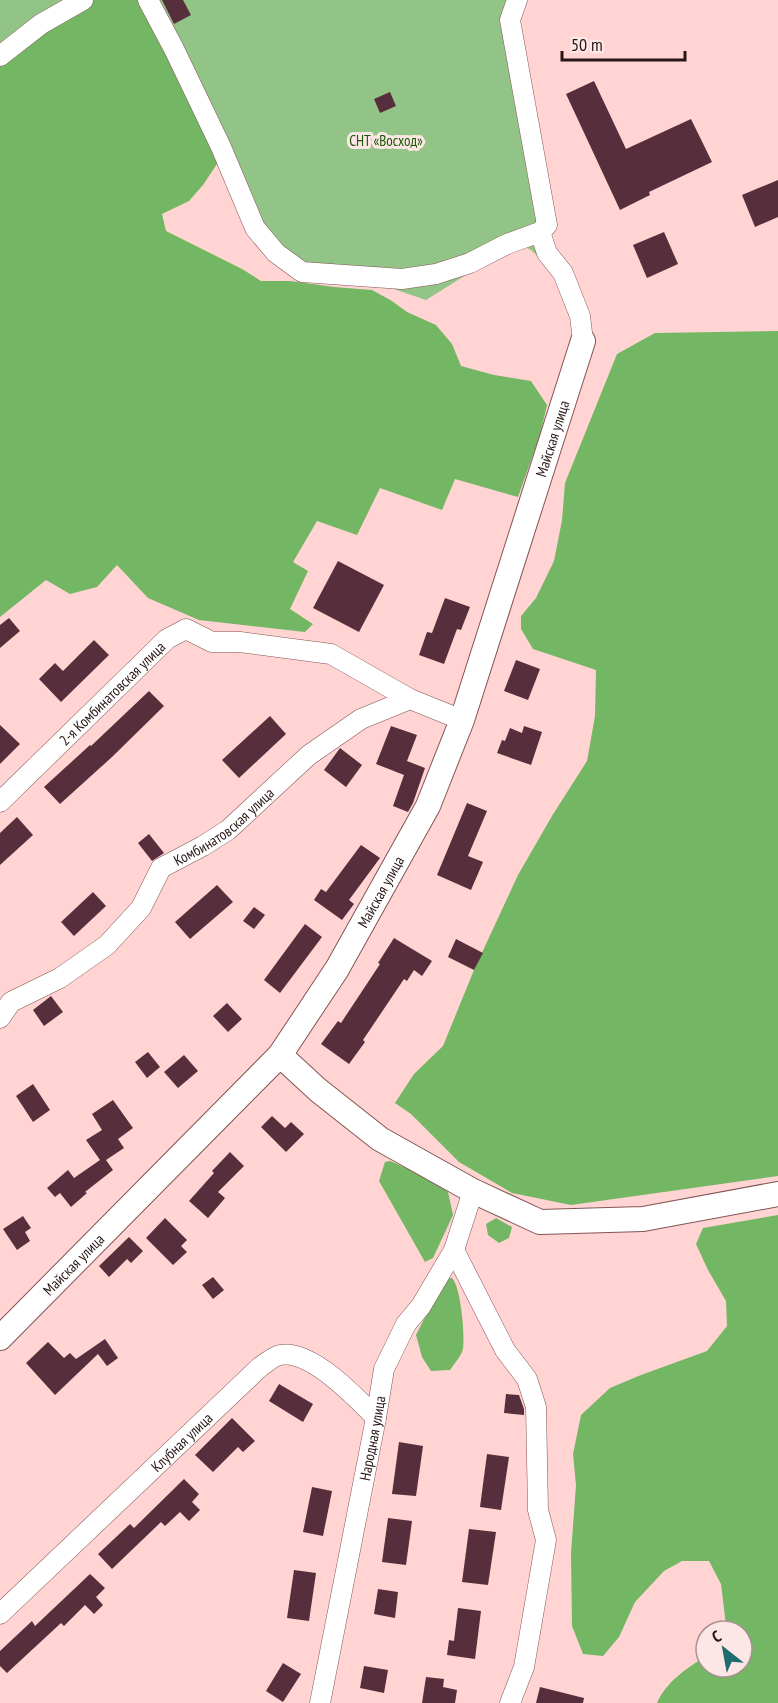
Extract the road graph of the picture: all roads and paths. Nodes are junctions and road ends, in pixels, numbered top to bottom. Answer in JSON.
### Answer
{"nodes":[{"id":1,"x":83,"y":0,"type":"edge"},
{"id":2,"x":148,"y":0,"type":"edge"},
{"id":3,"x":517,"y":0,"type":"edge"},
{"id":4,"x":0,"y":56,"type":"edge"},
{"id":5,"x":540,"y":232,"type":"junction"},
{"id":6,"x":583,"y":341,"type":"joint"},
{"id":7,"x":410,"y":699,"type":"junction"},
{"id":8,"x":462,"y":720,"type":"junction"},
{"id":9,"x":0,"y":802,"type":"edge"},
{"id":10,"x":4,"y":1004,"type":"edge"},
{"id":11,"x":280,"y":1055,"type":"junction"},
{"id":12,"x":473,"y":1191,"type":"junction"},
{"id":13,"x":778,"y":1194,"type":"edge"},
{"id":14,"x":454,"y":1250,"type":"junction"},
{"id":15,"x":0,"y":1338,"type":"edge"},
{"id":16,"x":376,"y":1418,"type":"junction"},
{"id":17,"x":0,"y":1614,"type":"edge"},
{"id":18,"x":320,"y":1703,"type":"edge"},
{"id":19,"x":510,"y":1703,"type":"edge"}],
"edges":[{"from":1,"to":4,"type":"street"},
{"from":2,"to":5,"type":"street"},
{"from":3,"to":5,"type":"street"},
{"from":5,"to":6,"type":"street"},
{"from":6,"to":8,"type":"street","name":"Майская улица"},
{"from":7,"to":8,"type":"street"},
{"from":7,"to":9,"type":"street","name":"2-я Комбинатовская улица"},
{"from":7,"to":10,"type":"street","name":"Комбинатовская улица"},
{"from":8,"to":11,"type":"street","name":"Майская улица"},
{"from":11,"to":12,"type":"street"},
{"from":11,"to":15,"type":"street","name":"Майская улица"},
{"from":12,"to":13,"type":"street"},
{"from":12,"to":14,"type":"street","name":"Народная улица"},
{"from":14,"to":16,"type":"street","name":"Народная улица"},
{"from":14,"to":19,"type":"street"},
{"from":16,"to":17,"type":"street","name":"Клубная улица"},
{"from":16,"to":18,"type":"street","name":"Народная улица"}]}
